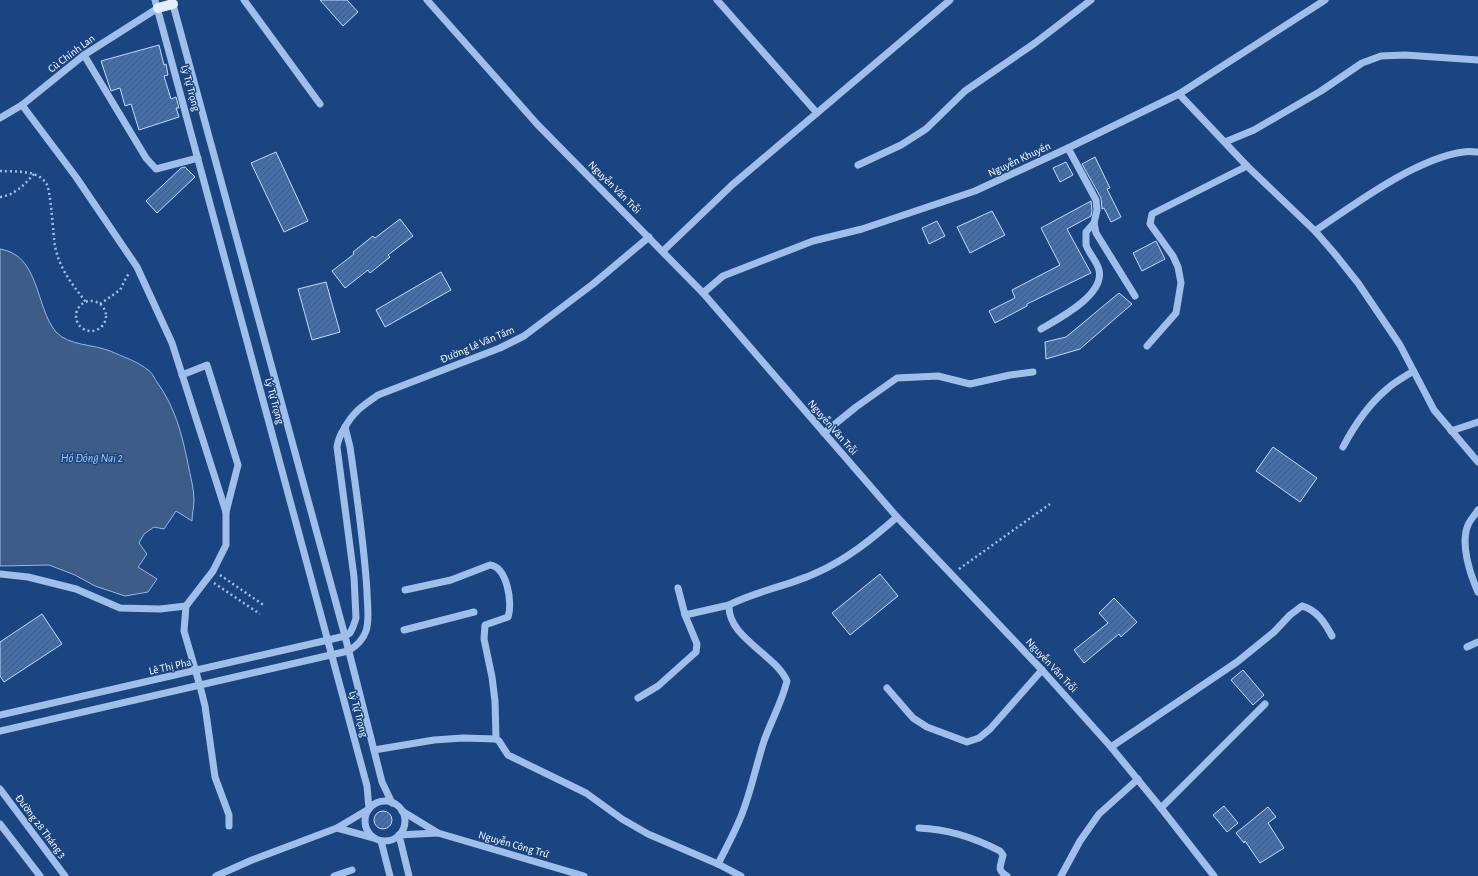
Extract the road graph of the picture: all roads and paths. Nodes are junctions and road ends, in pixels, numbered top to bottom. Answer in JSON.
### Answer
{"nodes":[{"id":1,"x":244,"y":0,"type":"edge"},
{"id":2,"x":427,"y":0,"type":"edge"},
{"id":3,"x":717,"y":0,"type":"edge"},
{"id":4,"x":950,"y":0,"type":"edge"},
{"id":5,"x":1089,"y":0,"type":"edge"},
{"id":6,"x":1325,"y":0,"type":"edge"},
{"id":7,"x":172,"y":2,"type":"edge"},
{"id":8,"x":156,"y":4,"type":"edge"},
{"id":9,"x":84,"y":55,"type":"junction"},
{"id":10,"x":1478,"y":60,"type":"edge"},
{"id":11,"x":1180,"y":94,"type":"junction"},
{"id":12,"x":320,"y":104,"type":"dead end"},
{"id":13,"x":22,"y":105,"type":"junction"},
{"id":14,"x":817,"y":113,"type":"junction"},
{"id":15,"x":0,"y":118,"type":"edge"},
{"id":16,"x":1225,"y":142,"type":"junction"},
{"id":17,"x":1068,"y":148,"type":"junction"},
{"id":18,"x":1478,"y":152,"type":"edge"},
{"id":19,"x":198,"y":158,"type":"junction"},
{"id":20,"x":858,"y":165,"type":"dead end"},
{"id":21,"x":1247,"y":166,"type":"junction"},
{"id":22,"x":0,"y":171,"type":"edge"},
{"id":23,"x":34,"y":173,"type":"junction"},
{"id":24,"x":0,"y":198,"type":"edge"},
{"id":25,"x":1094,"y":223,"type":"junction"},
{"id":26,"x":1315,"y":231,"type":"junction"},
{"id":27,"x":649,"y":237,"type":"junction"},
{"id":28,"x":663,"y":251,"type":"junction"},
{"id":29,"x":137,"y":267,"type":"junction"},
{"id":30,"x":703,"y":294,"type":"junction"},
{"id":31,"x":1135,"y":296,"type":"dead end"},
{"id":32,"x":86,"y":302,"type":"junction"},
{"id":33,"x":100,"y":304,"type":"junction"},
{"id":34,"x":1041,"y":329,"type":"dead end"},
{"id":35,"x":1147,"y":346,"type":"dead end"},
{"id":36,"x":1413,"y":371,"type":"junction"},
{"id":37,"x":1033,"y":372,"type":"dead end"},
{"id":38,"x":182,"y":375,"type":"junction"},
{"id":39,"x":1478,"y":422,"type":"edge"},
{"id":40,"x":345,"y":427,"type":"junction"},
{"id":41,"x":1451,"y":431,"type":"junction"},
{"id":42,"x":824,"y":433,"type":"junction"},
{"id":43,"x":1343,"y":447,"type":"dead end"},
{"id":44,"x":1477,"y":459,"type":"edge"},
{"id":45,"x":1050,"y":504,"type":"dead end"},
{"id":46,"x":1478,"y":510,"type":"edge"},
{"id":47,"x":226,"y":512,"type":"junction"},
{"id":48,"x":897,"y":517,"type":"junction"},
{"id":49,"x":213,"y":571,"type":"junction"},
{"id":50,"x":0,"y":574,"type":"edge"},
{"id":51,"x":951,"y":575,"type":"junction"},
{"id":52,"x":207,"y":579,"type":"junction"},
{"id":53,"x":678,"y":588,"type":"dead end"},
{"id":54,"x":404,"y":590,"type":"dead end"},
{"id":55,"x":1478,"y":592,"type":"edge"},
{"id":56,"x":729,"y":605,"type":"junction"},
{"id":57,"x":186,"y":606,"type":"junction"},
{"id":58,"x":265,"y":606,"type":"dead end"},
{"id":59,"x":474,"y":612,"type":"dead end"},
{"id":60,"x":260,"y":614,"type":"dead end"},
{"id":61,"x":685,"y":615,"type":"junction"},
{"id":62,"x":404,"y":630,"type":"dead end"},
{"id":63,"x":345,"y":636,"type":"junction"},
{"id":64,"x":1332,"y":636,"type":"dead end"},
{"id":65,"x":328,"y":640,"type":"junction"},
{"id":66,"x":1478,"y":642,"type":"edge"},
{"id":67,"x":1466,"y":647,"type":"dead end"},
{"id":68,"x":348,"y":651,"type":"junction"},
{"id":69,"x":332,"y":655,"type":"junction"},
{"id":70,"x":1042,"y":670,"type":"junction"},
{"id":71,"x":196,"y":671,"type":"junction"},
{"id":72,"x":200,"y":686,"type":"junction"},
{"id":73,"x":887,"y":688,"type":"dead end"},
{"id":74,"x":638,"y":698,"type":"dead end"},
{"id":75,"x":1265,"y":704,"type":"dead end"},
{"id":76,"x":0,"y":715,"type":"edge"},
{"id":77,"x":0,"y":731,"type":"edge"},
{"id":78,"x":496,"y":739,"type":"junction"},
{"id":79,"x":1111,"y":747,"type":"junction"},
{"id":80,"x":374,"y":750,"type":"junction"},
{"id":81,"x":1138,"y":779,"type":"junction"},
{"id":82,"x":0,"y":790,"type":"edge"},
{"id":83,"x":392,"y":803,"type":"junction"},
{"id":84,"x":1161,"y":808,"type":"junction"},
{"id":85,"x":369,"y":809,"type":"junction"},
{"id":86,"x":402,"y":811,"type":"junction"},
{"id":87,"x":0,"y":824,"type":"edge"},
{"id":88,"x":229,"y":826,"type":"dead end"},
{"id":89,"x":337,"y":828,"type":"junction"},
{"id":90,"x":919,"y":828,"type":"dead end"},
{"id":91,"x":438,"y":833,"type":"junction"},
{"id":92,"x":399,"y":835,"type":"junction"},
{"id":93,"x":378,"y":840,"type":"junction"},
{"id":94,"x":718,"y":864,"type":"junction"},
{"id":95,"x":352,"y":870,"type":"dead end"},
{"id":96,"x":40,"y":876,"type":"edge"},
{"id":97,"x":65,"y":876,"type":"edge"},
{"id":98,"x":216,"y":876,"type":"edge"},
{"id":99,"x":334,"y":876,"type":"edge"},
{"id":100,"x":390,"y":876,"type":"edge"},
{"id":101,"x":409,"y":876,"type":"edge"},
{"id":102,"x":584,"y":876,"type":"edge"},
{"id":103,"x":741,"y":876,"type":"edge"},
{"id":104,"x":1007,"y":876,"type":"edge"},
{"id":105,"x":1061,"y":876,"type":"edge"},
{"id":106,"x":1214,"y":876,"type":"edge"}],
"edges":[{"from":1,"to":12,"type":"street"},
{"from":2,"to":27,"type":"street","name":"Nguyễn Văn Trỗi"},
{"from":3,"to":14,"type":"street"},
{"from":4,"to":14,"type":"street"},
{"from":5,"to":20,"type":"street"},
{"from":6,"to":11,"type":"street","name":"Nguyễn Khuyến"},
{"from":7,"to":8,"type":"main road"},
{"from":7,"to":63,"type":"street","name":"Lý Tự Trọng"},
{"from":8,"to":9,"type":"street","name":"Cù Chính Lan"},
{"from":8,"to":19,"type":"street","name":"Lý Tự Trọng"},
{"from":9,"to":13,"type":"street","name":"Cù Chính Lan"},
{"from":9,"to":19,"type":"street"},
{"from":10,"to":16,"type":"street"},
{"from":11,"to":16,"type":"street"},
{"from":11,"to":17,"type":"street","name":"Nguyễn Khuyến"},
{"from":13,"to":15,"type":"street","name":"Cù Chính Lan"},
{"from":13,"to":29,"type":"street"},
{"from":14,"to":28,"type":"street"},
{"from":16,"to":21,"type":"street"},
{"from":17,"to":25,"type":"street"},
{"from":17,"to":30,"type":"street","name":"Nguyễn Khuyến"},
{"from":18,"to":26,"type":"street"},
{"from":19,"to":65,"type":"street","name":"Lý Tự Trọng"},
{"from":21,"to":26,"type":"street"},
{"from":21,"to":35,"type":"street"},
{"from":22,"to":23,"type":"path"},
{"from":23,"to":24,"type":"path"},
{"from":23,"to":32,"type":"path"},
{"from":25,"to":31,"type":"street"},
{"from":25,"to":34,"type":"street"},
{"from":26,"to":36,"type":"street"},
{"from":27,"to":28,"type":"street","name":"Nguyễn Văn Trỗi"},
{"from":27,"to":40,"type":"street","name":"Đường Lê Văn Tám"},
{"from":28,"to":30,"type":"street","name":"Nguyễn Văn Trỗi"},
{"from":29,"to":33,"type":"path"},
{"from":29,"to":38,"type":"street"},
{"from":30,"to":42,"type":"street","name":"Nguyễn Văn Trỗi"},
{"from":32,"to":33,"type":"path"},
{"from":32,"to":33,"type":"path"},
{"from":36,"to":41,"type":"street"},
{"from":36,"to":43,"type":"street"},
{"from":37,"to":42,"type":"street"},
{"from":38,"to":47,"type":"street"},
{"from":38,"to":47,"type":"street"},
{"from":39,"to":41,"type":"street"},
{"from":40,"to":63,"type":"street","name":"Đường Lê Văn Tám"},
{"from":40,"to":68,"type":"street"},
{"from":41,"to":44,"type":"street"},
{"from":42,"to":48,"type":"street","name":"Nguyễn Văn Trỗi"},
{"from":45,"to":51,"type":"path"},
{"from":46,"to":55,"type":"street"},
{"from":47,"to":49,"type":"street"},
{"from":48,"to":51,"type":"street","name":"Nguyễn Văn Trỗi"},
{"from":48,"to":56,"type":"street"},
{"from":49,"to":52,"type":"street"},
{"from":49,"to":58,"type":"path"},
{"from":50,"to":57,"type":"street"},
{"from":51,"to":70,"type":"street","name":"Nguyễn Văn Trỗi"},
{"from":52,"to":57,"type":"street"},
{"from":52,"to":60,"type":"path"},
{"from":53,"to":61,"type":"street"},
{"from":54,"to":78,"type":"street"},
{"from":56,"to":61,"type":"street"},
{"from":56,"to":94,"type":"street"},
{"from":57,"to":71,"type":"street"},
{"from":59,"to":62,"type":"street"},
{"from":61,"to":74,"type":"street"},
{"from":63,"to":65,"type":"street","name":"Lê Thị Pha"},
{"from":63,"to":68,"type":"street","name":"Lý Tự Trọng"},
{"from":64,"to":79,"type":"street"},
{"from":65,"to":69,"type":"street","name":"Lý Tự Trọng"},
{"from":65,"to":71,"type":"street","name":"Lê Thị Pha"},
{"from":66,"to":67,"type":"street"},
{"from":68,"to":69,"type":"street"},
{"from":68,"to":80,"type":"street","name":"Lý Tự Trọng"},
{"from":69,"to":72,"type":"street"},
{"from":69,"to":85,"type":"street","name":"Lý Tự Trọng"},
{"from":70,"to":73,"type":"street"},
{"from":70,"to":79,"type":"street","name":"Nguyễn Văn Trỗi"},
{"from":71,"to":72,"type":"street"},
{"from":71,"to":76,"type":"street","name":"Lê Thị Pha"},
{"from":72,"to":77,"type":"street"},
{"from":72,"to":88,"type":"street"},
{"from":75,"to":84,"type":"street"},
{"from":78,"to":80,"type":"street"},
{"from":78,"to":94,"type":"street"},
{"from":79,"to":81,"type":"street","name":"Nguyễn Văn Trỗi"},
{"from":80,"to":83,"type":"street","name":"Lý Tự Trọng"},
{"from":81,"to":84,"type":"street","name":"Nguyễn Văn Trỗi"},
{"from":81,"to":105,"type":"street"},
{"from":82,"to":97,"type":"street","name":"Đường 28 Tháng 3"},
{"from":83,"to":85,"type":"street"},
{"from":83,"to":86,"type":"street"},
{"from":84,"to":106,"type":"street","name":"Nguyễn Văn Trỗi"},
{"from":85,"to":89,"type":"street"},
{"from":85,"to":93,"type":"street"},
{"from":86,"to":91,"type":"street","name":"Nguyễn Công Trứ"},
{"from":86,"to":92,"type":"street"},
{"from":87,"to":96,"type":"street"},
{"from":89,"to":93,"type":"street"},
{"from":89,"to":98,"type":"street"},
{"from":90,"to":104,"type":"street"},
{"from":91,"to":92,"type":"street","name":"Nguyễn Công Trứ"},
{"from":91,"to":102,"type":"street","name":"Nguyễn Công Trứ"},
{"from":92,"to":93,"type":"street"},
{"from":92,"to":101,"type":"street"},
{"from":93,"to":100,"type":"street"},
{"from":94,"to":103,"type":"street"},
{"from":95,"to":99,"type":"street"}]}
